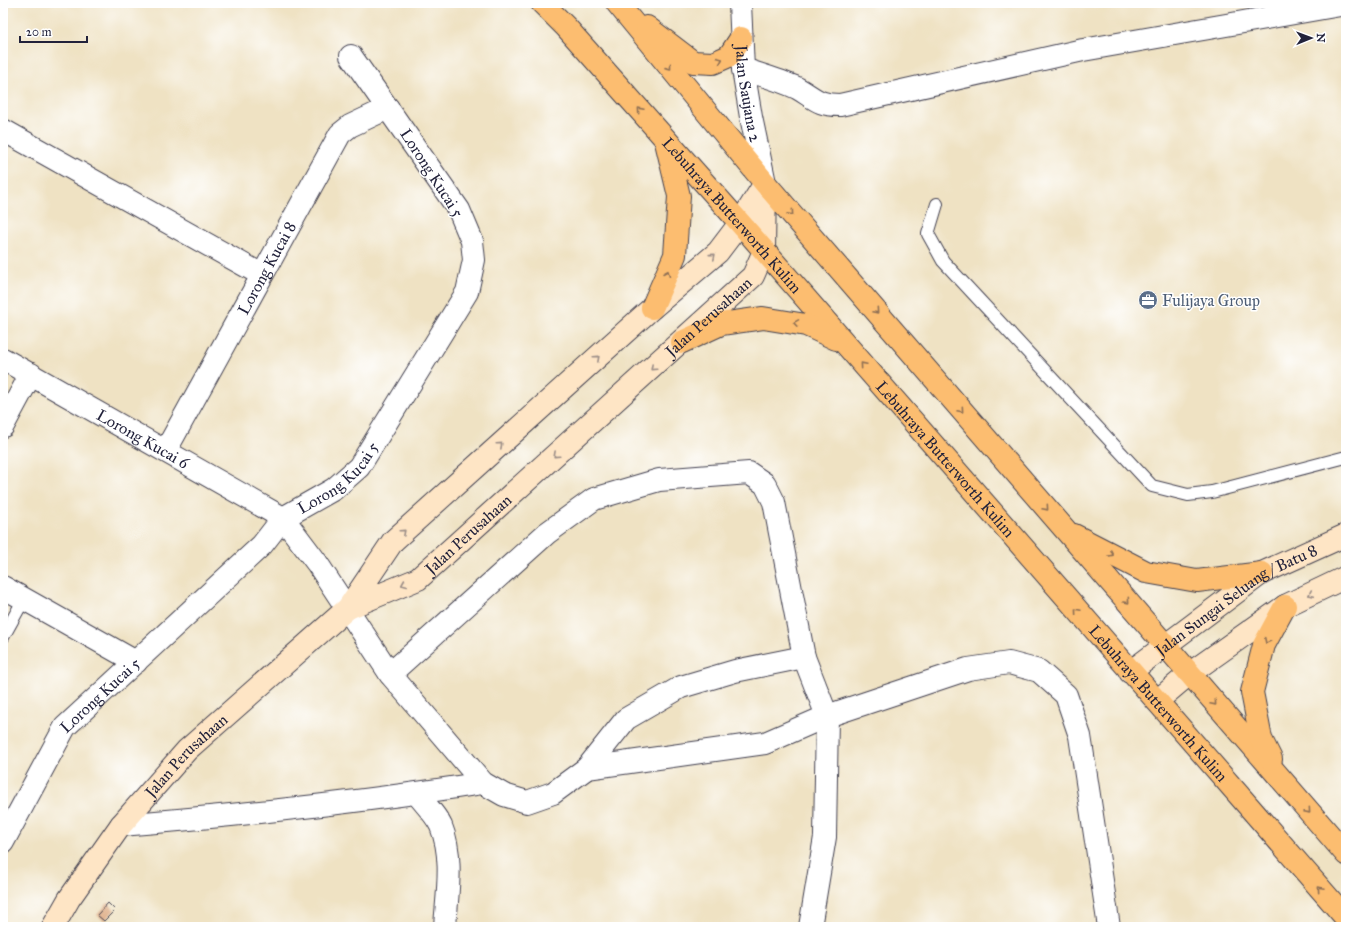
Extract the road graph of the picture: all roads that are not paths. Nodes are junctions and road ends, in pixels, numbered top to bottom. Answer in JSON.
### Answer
{"nodes":[{"id":1,"x":542,"y":3,"type":"edge"},
{"id":2,"x":740,"y":3,"type":"edge"},
{"id":3,"x":617,"y":4,"type":"edge"},
{"id":4,"x":1346,"y":4,"type":"edge"},
{"id":5,"x":742,"y":38,"type":"junction"},
{"id":6,"x":351,"y":56,"type":"dead end"},
{"id":7,"x":743,"y":69,"type":"junction"},
{"id":8,"x":388,"y":108,"type":"junction"},
{"id":9,"x":3,"y":130,"type":"edge"},
{"id":10,"x":666,"y":139,"type":"junction"},
{"id":11,"x":765,"y":183,"type":"junction"},
{"id":12,"x":937,"y":204,"type":"dead end"},
{"id":13,"x":740,"y":223,"type":"junction"},
{"id":14,"x":764,"y":251,"type":"junction"},
{"id":15,"x":262,"y":275,"type":"junction"},
{"id":16,"x":652,"y":308,"type":"junction"},
{"id":17,"x":682,"y":342,"type":"junction"},
{"id":18,"x":844,"y":343,"type":"junction"},
{"id":19,"x":3,"y":359,"type":"edge"},
{"id":20,"x":31,"y":374,"type":"junction"},
{"id":21,"x":3,"y":426,"type":"edge"},
{"id":22,"x":166,"y":450,"type":"junction"},
{"id":23,"x":1346,"y":457,"type":"edge"},
{"id":24,"x":283,"y":518,"type":"junction"},
{"id":25,"x":1064,"y":530,"type":"junction"},
{"id":26,"x":1346,"y":535,"type":"edge"},
{"id":27,"x":1262,"y":573,"type":"junction"},
{"id":28,"x":1346,"y":577,"type":"edge"},
{"id":29,"x":3,"y":587,"type":"edge"},
{"id":30,"x":24,"y":599,"type":"junction"},
{"id":31,"x":1285,"y":606,"type":"junction"},
{"id":32,"x":348,"y":608,"type":"junction"},
{"id":33,"x":3,"y":636,"type":"edge"},
{"id":34,"x":1166,"y":646,"type":"junction"},
{"id":35,"x":804,"y":657,"type":"junction"},
{"id":36,"x":136,"y":662,"type":"junction"},
{"id":37,"x":1130,"y":672,"type":"junction"},
{"id":38,"x":390,"y":674,"type":"junction"},
{"id":39,"x":1189,"y":674,"type":"junction"},
{"id":40,"x":1156,"y":701,"type":"junction"},
{"id":41,"x":827,"y":716,"type":"junction"},
{"id":42,"x":587,"y":768,"type":"junction"},
{"id":43,"x":1283,"y":782,"type":"junction"},
{"id":44,"x":483,"y":783,"type":"junction"},
{"id":45,"x":417,"y":794,"type":"junction"},
{"id":46,"x":121,"y":825,"type":"junction"},
{"id":47,"x":3,"y":842,"type":"edge"},
{"id":48,"x":1346,"y":854,"type":"edge"},
{"id":49,"x":1346,"y":918,"type":"edge"},
{"id":50,"x":53,"y":927,"type":"edge"},
{"id":51,"x":445,"y":927,"type":"edge"},
{"id":52,"x":810,"y":927,"type":"edge"},
{"id":53,"x":1108,"y":927,"type":"edge"}],
"edges":[{"from":10,"to":1,"type":"highway","name":"Lebuhraya Butterworth Kulim","one_way":true},
{"from":2,"to":5,"type":"street","name":"Jalan Saujana 2"},
{"from":3,"to":5,"type":"highway","one_way":true},
{"from":3,"to":11,"type":"highway","one_way":true},
{"from":4,"to":7,"type":"street"},
{"from":5,"to":7,"type":"street","name":"Jalan Saujana 2"},
{"from":6,"to":8,"type":"street","name":"Lorong Kucai 5"},
{"from":7,"to":11,"type":"street","name":"Jalan Saujana 2"},
{"from":8,"to":15,"type":"street","name":"Lorong Kucai 8"},
{"from":8,"to":24,"type":"street","name":"Lorong Kucai 5"},
{"from":9,"to":15,"type":"street"},
{"from":10,"to":13,"type":"highway","name":"Lebuhraya Butterworth Kulim"},
{"from":16,"to":10,"type":"highway","one_way":true},
{"from":11,"to":13,"type":"main road","name":"Jalan Perusahaan"},
{"from":11,"to":14,"type":"main road","name":"Jalan Perusahaan"},
{"from":11,"to":25,"type":"highway","one_way":true},
{"from":12,"to":23,"type":"lane"},
{"from":13,"to":14,"type":"highway","name":"Lebuhraya Butterworth Kulim"},
{"from":16,"to":13,"type":"main road","name":"Jalan Perusahaan","one_way":true},
{"from":14,"to":17,"type":"main road","name":"Jalan Perusahaan"},
{"from":14,"to":18,"type":"highway","name":"Lebuhraya Butterworth Kulim"},
{"from":15,"to":22,"type":"street","name":"Lorong Kucai 8"},
{"from":32,"to":16,"type":"main road","name":"Jalan Perusahaan","one_way":true},
{"from":18,"to":17,"type":"highway","one_way":true},
{"from":17,"to":32,"type":"main road","name":"Jalan Perusahaan","one_way":true},
{"from":37,"to":18,"type":"highway","name":"Lebuhraya Butterworth Kulim","one_way":true},
{"from":19,"to":20,"type":"street","name":"Lorong Kucai 6"},
{"from":20,"to":21,"type":"street"},
{"from":20,"to":22,"type":"street","name":"Lorong Kucai 6"},
{"from":22,"to":24,"type":"street","name":"Lorong Kucai 6"},
{"from":24,"to":32,"type":"street"},
{"from":24,"to":36,"type":"street","name":"Lorong Kucai 5"},
{"from":25,"to":27,"type":"highway","one_way":true},
{"from":25,"to":34,"type":"highway","one_way":true},
{"from":26,"to":27,"type":"main road","name":"Jalan Sungai Seluang / Batu 8"},
{"from":27,"to":34,"type":"main road","name":"Jalan Sungai Seluang / Batu 8"},
{"from":28,"to":31,"type":"main road","name":"Jalan Sungai Seluang / Batu 8","one_way":true},
{"from":29,"to":30,"type":"street"},
{"from":30,"to":33,"type":"lane"},
{"from":30,"to":36,"type":"street"},
{"from":31,"to":39,"type":"main road","name":"Jalan Sungai Seluang / Batu 8"},
{"from":31,"to":43,"type":"highway","one_way":true},
{"from":32,"to":38,"type":"street"},
{"from":32,"to":46,"type":"main road","name":"Jalan Perusahaan"},
{"from":34,"to":37,"type":"main road","name":"Jalan Sungai Seluang / Batu 8"},
{"from":34,"to":39,"type":"highway"},
{"from":35,"to":38,"type":"street"},
{"from":35,"to":41,"type":"street"},
{"from":35,"to":42,"type":"street"},
{"from":36,"to":47,"type":"street","name":"Lorong Kucai 5"},
{"from":37,"to":40,"type":"highway","name":"Lebuhraya Butterworth Kulim"},
{"from":38,"to":44,"type":"street"},
{"from":39,"to":40,"type":"main road","name":"Jalan Sungai Seluang / Batu 8"},
{"from":39,"to":43,"type":"highway","one_way":true},
{"from":49,"to":40,"type":"highway","name":"Lebuhraya Butterworth Kulim","one_way":true},
{"from":41,"to":42,"type":"street"},
{"from":41,"to":52,"type":"street"},
{"from":41,"to":53,"type":"street"},
{"from":42,"to":44,"type":"street"},
{"from":43,"to":48,"type":"highway","one_way":true},
{"from":44,"to":45,"type":"street"},
{"from":45,"to":46,"type":"street"},
{"from":45,"to":51,"type":"street"},
{"from":46,"to":50,"type":"main road","name":"Jalan Perusahaan"}]}
